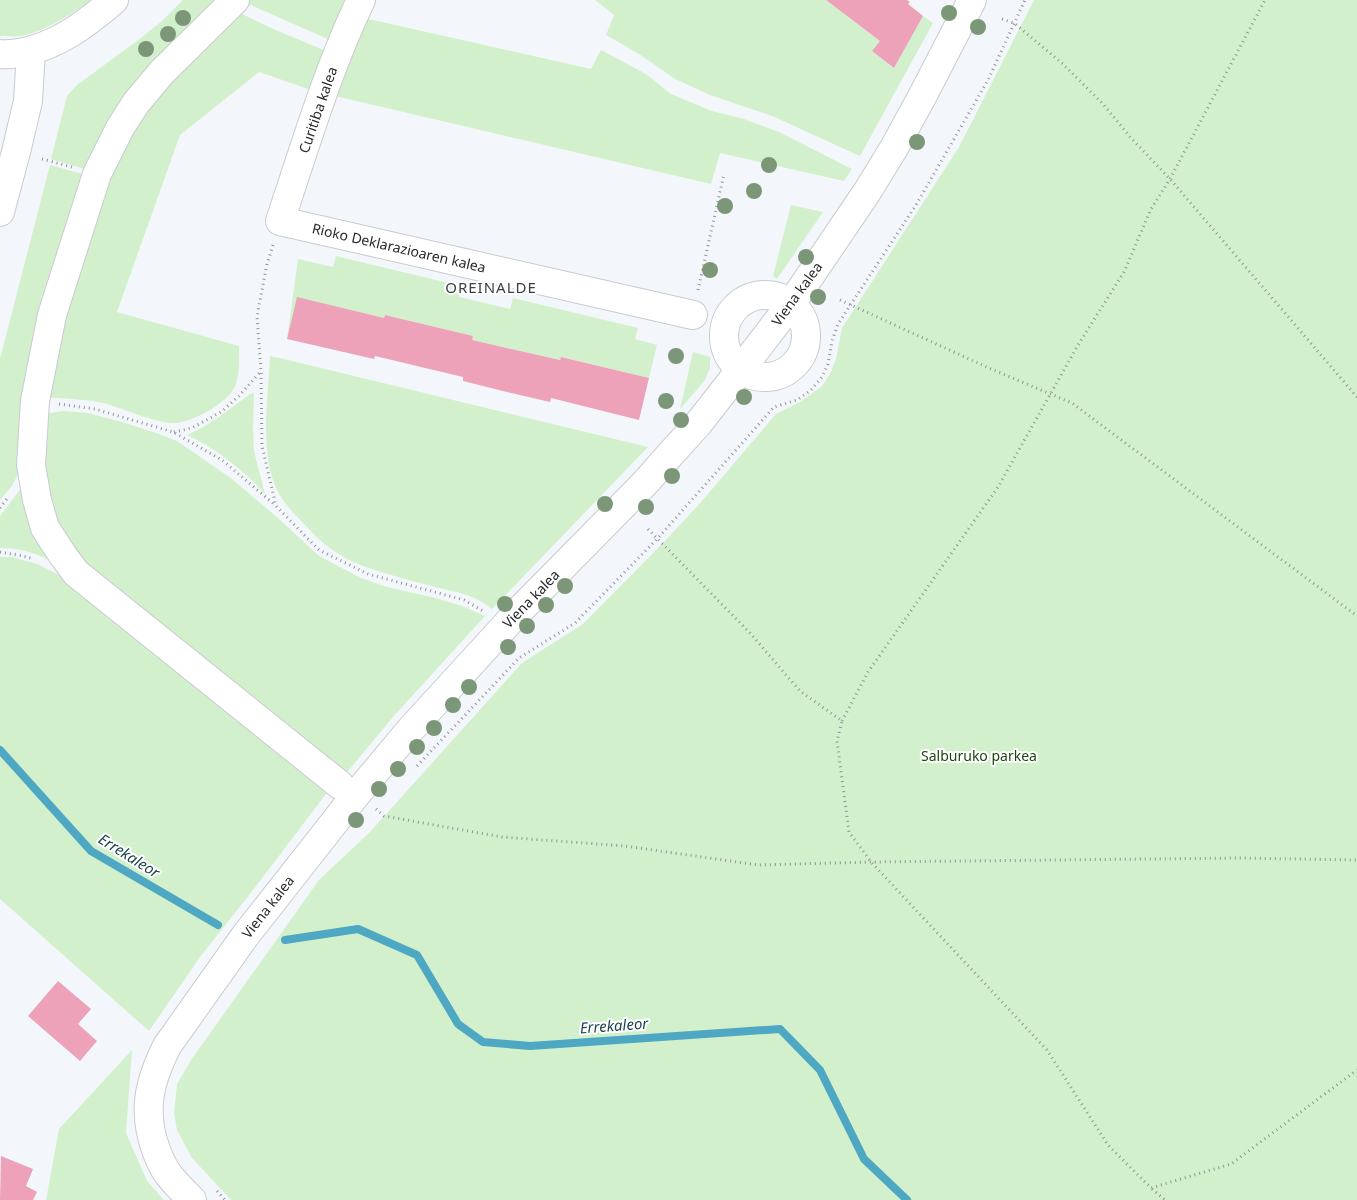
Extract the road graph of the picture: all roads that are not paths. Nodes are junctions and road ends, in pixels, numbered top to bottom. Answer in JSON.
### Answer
{"nodes":[{"id":1,"x":114,"y":0,"type":"edge"},
{"id":2,"x":235,"y":0,"type":"edge"},
{"id":3,"x":361,"y":0,"type":"edge"},
{"id":4,"x":972,"y":0,"type":"edge"},
{"id":5,"x":31,"y":51,"type":"junction"},
{"id":6,"x":0,"y":54,"type":"edge"},
{"id":7,"x":0,"y":212,"type":"edge"},
{"id":8,"x":280,"y":222,"type":"joint"},
{"id":9,"x":791,"y":304,"type":"junction"},
{"id":10,"x":693,"y":315,"type":"road end"},
{"id":11,"x":741,"y":369,"type":"junction"},
{"id":12,"x":340,"y":785,"type":"dead end"},
{"id":13,"x":202,"y":1193,"type":"edge"}],
"edges":[{"from":1,"to":5,"type":"street"},
{"from":2,"to":12,"type":"street"},
{"from":3,"to":8,"type":"street","name":"Curitiba kalea"},
{"from":4,"to":9,"type":"street","name":"Viena kalea"},
{"from":5,"to":6,"type":"street"},
{"from":5,"to":7,"type":"street"},
{"from":8,"to":10,"type":"street","name":"Rioko Deklarazioaren kalea"},
{"from":9,"to":11,"type":"street","name":"Viena kalea"},
{"from":9,"to":11,"type":"street"},
{"from":9,"to":11,"type":"street"},
{"from":11,"to":13,"type":"street","name":"Viena kalea"}]}
